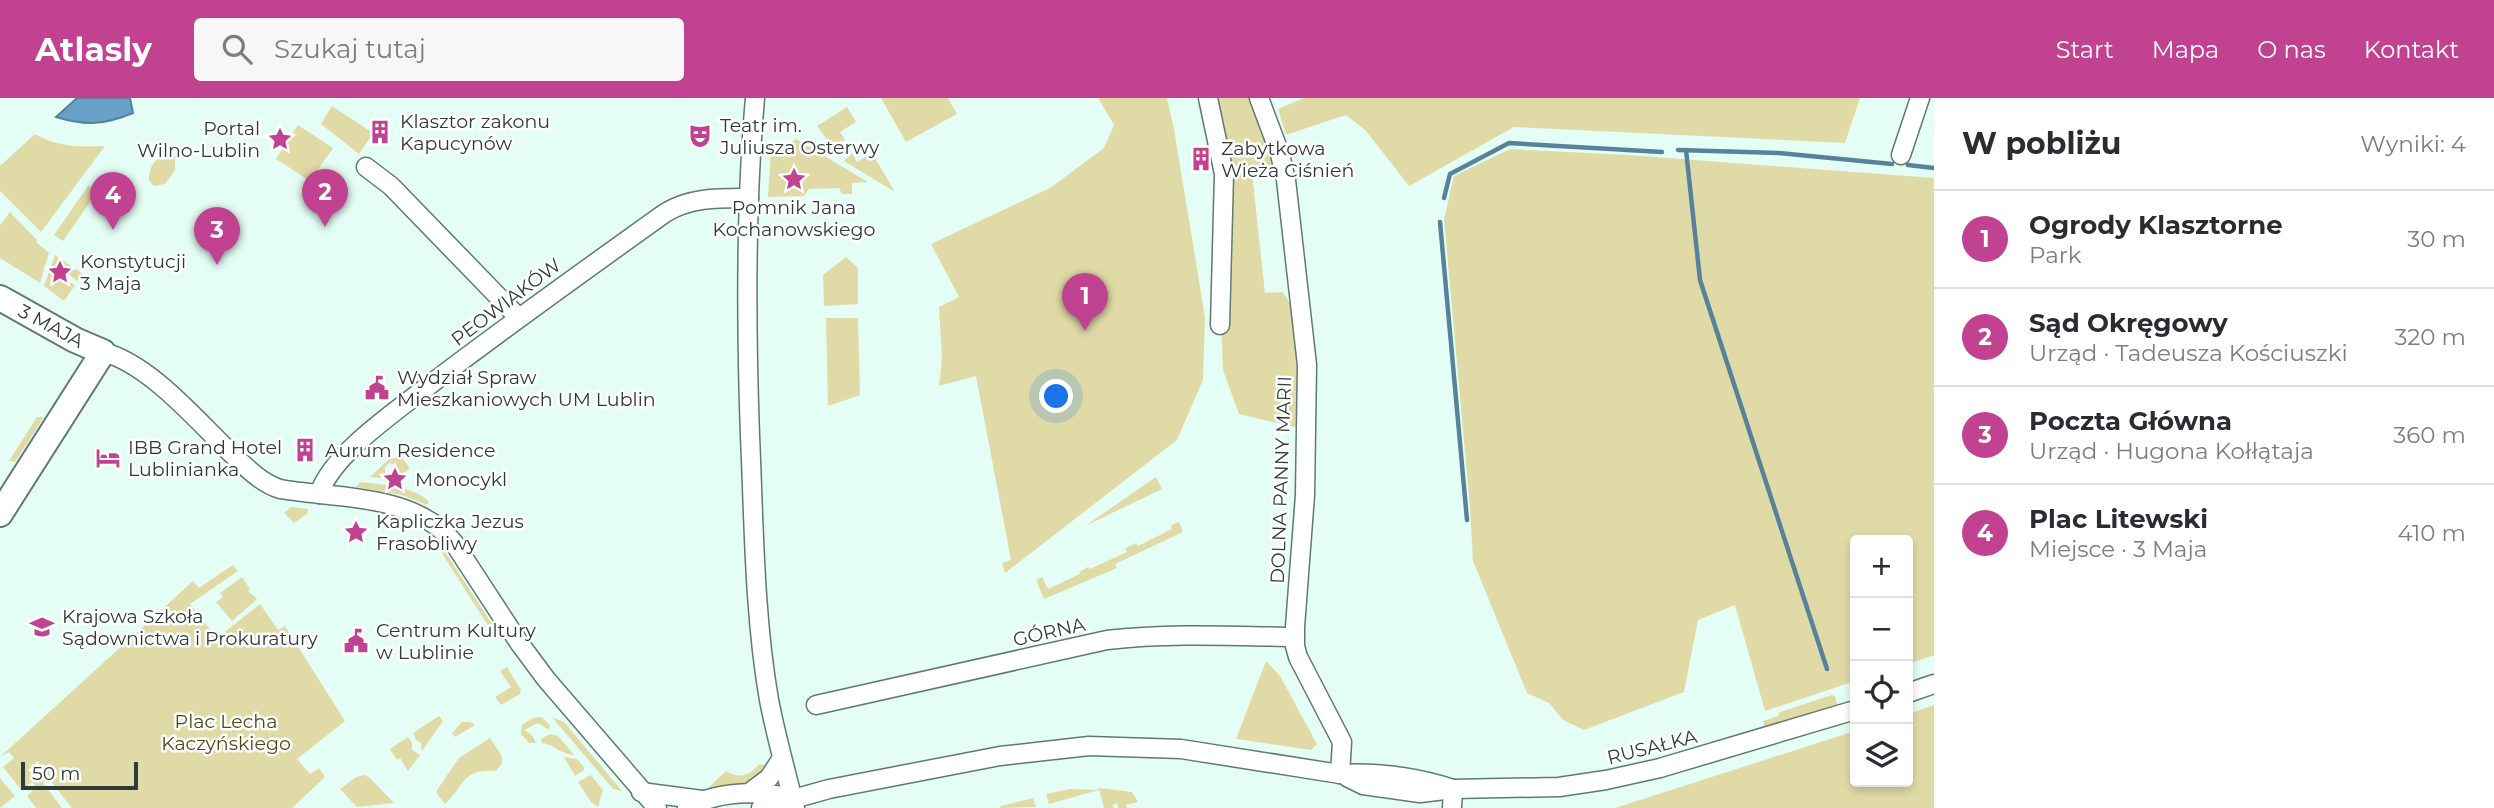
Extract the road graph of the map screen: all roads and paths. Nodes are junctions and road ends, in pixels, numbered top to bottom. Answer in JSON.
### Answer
{"nodes":[{"id":1,"x":755,"y":98,"type":"edge"},
{"id":2,"x":1208,"y":98,"type":"edge"},
{"id":3,"x":1259,"y":98,"type":"edge"},
{"id":4,"x":1920,"y":98,"type":"edge"},
{"id":5,"x":1901,"y":155,"type":"dead end"},
{"id":6,"x":366,"y":167,"type":"dead end"},
{"id":7,"x":749,"y":198,"type":"junction"},
{"id":8,"x":0,"y":298,"type":"edge"},
{"id":9,"x":518,"y":317,"type":"junction"},
{"id":10,"x":1220,"y":325,"type":"dead end"},
{"id":11,"x":103,"y":352,"type":"junction"},
{"id":12,"x":319,"y":494,"type":"junction"},
{"id":13,"x":0,"y":514,"type":"edge"},
{"id":14,"x":1294,"y":638,"type":"junction"},
{"id":15,"x":1934,"y":684,"type":"edge"},
{"id":16,"x":1913,"y":691,"type":"edge"},
{"id":17,"x":816,"y":705,"type":"dead end"},
{"id":18,"x":1850,"y":712,"type":"edge"},
{"id":19,"x":782,"y":758,"type":"junction"},
{"id":20,"x":1340,"y":774,"type":"junction"},
{"id":21,"x":1453,"y":789,"type":"junction"},
{"id":22,"x":641,"y":792,"type":"junction"},
{"id":23,"x":749,"y":793,"type":"junction"},
{"id":24,"x":794,"y":803,"type":"edge"},
{"id":25,"x":695,"y":804,"type":"edge"},
{"id":26,"x":657,"y":808,"type":"edge"},
{"id":27,"x":761,"y":808,"type":"edge"},
{"id":28,"x":1452,"y":808,"type":"edge"}],
"edges":[{"from":1,"to":7,"type":"street"},
{"from":2,"to":10,"type":"street"},
{"from":3,"to":14,"type":"street","name":"DOLNA PANNY MARII"},
{"from":4,"to":5,"type":"street"},
{"from":6,"to":9,"type":"street"},
{"from":7,"to":9,"type":"street","name":"PEOWIAKÓW"},
{"from":7,"to":19,"type":"street"},
{"from":8,"to":11,"type":"street","name":"3 MAJA"},
{"from":9,"to":12,"type":"street","name":"PEOWIAKÓW"},
{"from":11,"to":12,"type":"street"},
{"from":11,"to":13,"type":"street"},
{"from":12,"to":22,"type":"street"},
{"from":14,"to":17,"type":"street","name":"GÓRNA"},
{"from":14,"to":20,"type":"street","name":"DOLNA PANNY MARII"},
{"from":15,"to":16,"type":"street"},
{"from":18,"to":21,"type":"street","name":"RUSAŁKA"},
{"from":19,"to":23,"type":"street"},
{"from":19,"to":24,"type":"street"},
{"from":20,"to":21,"type":"street"},
{"from":20,"to":24,"type":"street"},
{"from":21,"to":28,"type":"street"},
{"from":22,"to":25,"type":"street"},
{"from":22,"to":26,"type":"street"},
{"from":23,"to":24,"type":"street"},
{"from":23,"to":25,"type":"street"},
{"from":24,"to":27,"type":"street"}]}
